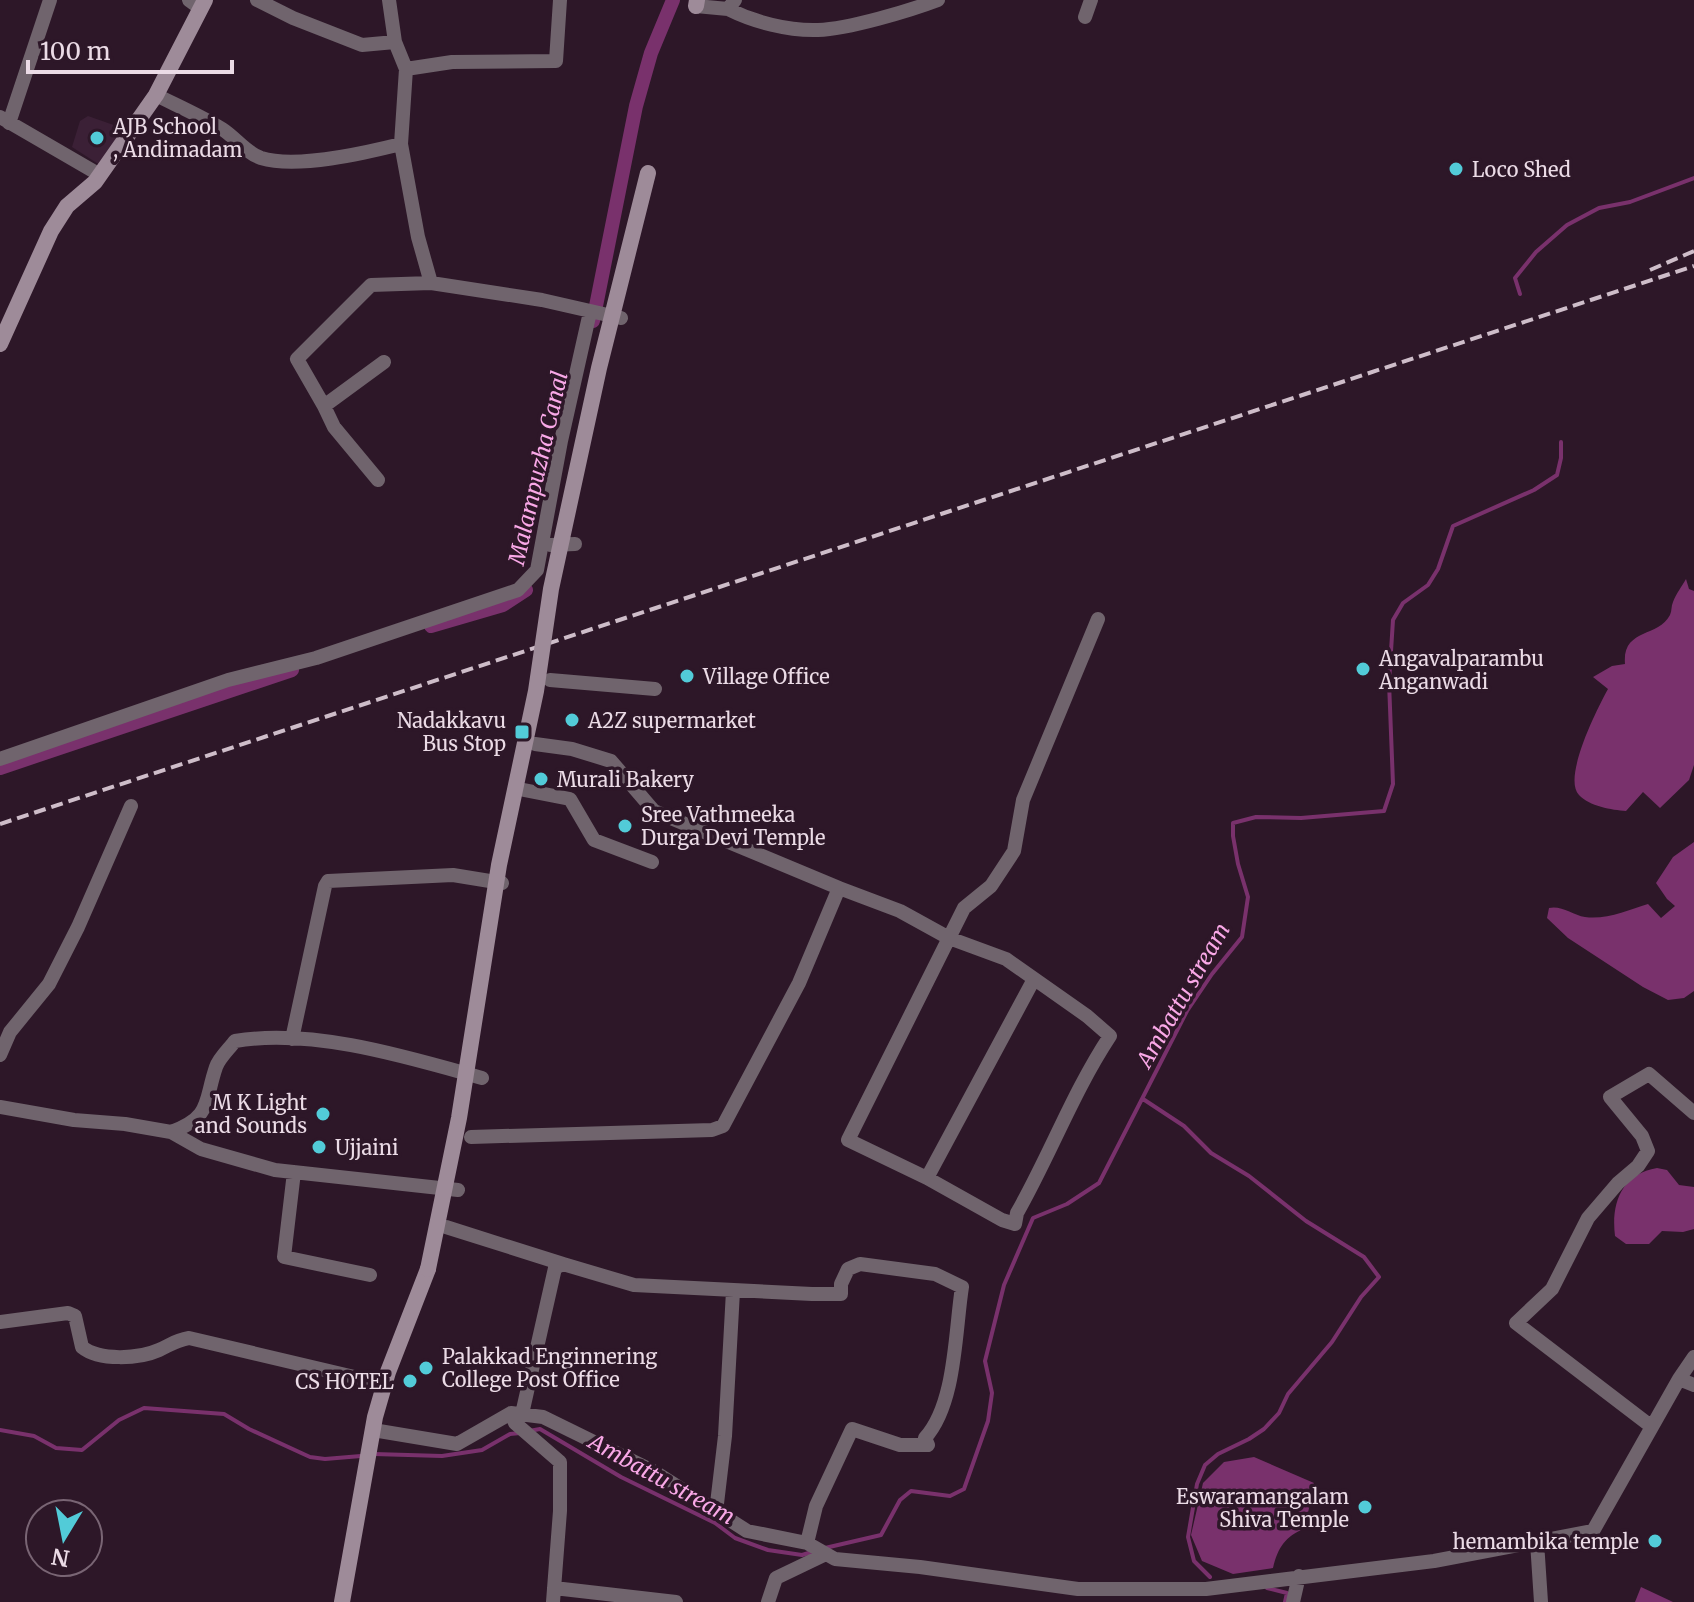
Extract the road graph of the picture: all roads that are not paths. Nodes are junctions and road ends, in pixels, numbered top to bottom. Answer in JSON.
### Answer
{"nodes":[{"id":1,"x":50,"y":0,"type":"edge"},
{"id":2,"x":257,"y":0,"type":"edge"},
{"id":3,"x":389,"y":0,"type":"edge"},
{"id":4,"x":560,"y":0,"type":"edge"},
{"id":5,"x":938,"y":0,"type":"edge"},
{"id":6,"x":1091,"y":0,"type":"edge"},
{"id":7,"x":198,"y":3,"type":"edge"},
{"id":8,"x":697,"y":3,"type":"edge"},
{"id":9,"x":731,"y":4,"type":"edge"},
{"id":10,"x":1085,"y":17,"type":"dead end"},
{"id":11,"x":395,"y":42,"type":"junction"},
{"id":12,"x":406,"y":69,"type":"junction"},
{"id":13,"x":156,"y":95,"type":"junction"},
{"id":14,"x":4,"y":120,"type":"edge"},
{"id":15,"x":401,"y":144,"type":"junction"},
{"id":16,"x":648,"y":173,"type":"dead end"},
{"id":17,"x":100,"y":175,"type":"junction"},
{"id":18,"x":431,"y":283,"type":"junction"},
{"id":19,"x":593,"y":313,"type":"junction"},
{"id":20,"x":621,"y":318,"type":"dead end"},
{"id":21,"x":0,"y":344,"type":"edge"},
{"id":22,"x":384,"y":362,"type":"dead end"},
{"id":23,"x":324,"y":406,"type":"junction"},
{"id":24,"x":378,"y":480,"type":"dead end"},
{"id":25,"x":543,"y":545,"type":"junction"},
{"id":26,"x":573,"y":545,"type":"dead end"},
{"id":27,"x":1098,"y":619,"type":"dead end"},
{"id":28,"x":550,"y":680,"type":"dead end"},
{"id":29,"x":655,"y":689,"type":"dead end"},
{"id":30,"x":535,"y":744,"type":"dead end"},
{"id":31,"x":0,"y":759,"type":"edge"},
{"id":32,"x":524,"y":790,"type":"dead end"},
{"id":33,"x":131,"y":806,"type":"dead end"},
{"id":34,"x":652,"y":862,"type":"dead end"},
{"id":35,"x":502,"y":883,"type":"dead end"},
{"id":36,"x":839,"y":888,"type":"junction"},
{"id":37,"x":949,"y":938,"type":"junction"},
{"id":38,"x":1034,"y":979,"type":"junction"},
{"id":39,"x":292,"y":1039,"type":"junction"},
{"id":40,"x":0,"y":1055,"type":"edge"},
{"id":41,"x":482,"y":1078,"type":"dead end"},
{"id":42,"x":0,"y":1106,"type":"edge"},
{"id":43,"x":1694,"y":1113,"type":"edge"},
{"id":44,"x":171,"y":1132,"type":"junction"},
{"id":45,"x":471,"y":1137,"type":"dead end"},
{"id":46,"x":294,"y":1172,"type":"junction"},
{"id":47,"x":927,"y":1178,"type":"junction"},
{"id":48,"x":458,"y":1190,"type":"dead end"},
{"id":49,"x":446,"y":1227,"type":"dead end"},
{"id":50,"x":563,"y":1264,"type":"junction"},
{"id":51,"x":370,"y":1275,"type":"dead end"},
{"id":52,"x":733,"y":1291,"type":"junction"},
{"id":53,"x":0,"y":1322,"type":"edge"},
{"id":54,"x":1694,"y":1357,"type":"edge"},
{"id":55,"x":1679,"y":1379,"type":"junction"},
{"id":56,"x":384,"y":1384,"type":"junction"},
{"id":57,"x":1694,"y":1385,"type":"edge"},
{"id":58,"x":516,"y":1417,"type":"junction"},
{"id":59,"x":1652,"y":1427,"type":"junction"},
{"id":60,"x":373,"y":1430,"type":"junction"},
{"id":61,"x":716,"y":1512,"type":"junction"},
{"id":62,"x":1537,"y":1542,"type":"junction"},
{"id":63,"x":808,"y":1544,"type":"junction"},
{"id":64,"x":825,"y":1554,"type":"junction"},
{"id":65,"x":1299,"y":1576,"type":"junction"},
{"id":66,"x":554,"y":1595,"type":"edge"},
{"id":67,"x":1205,"y":1596,"type":"edge"},
{"id":68,"x":342,"y":1602,"type":"edge"},
{"id":69,"x":676,"y":1602,"type":"edge"},
{"id":70,"x":768,"y":1602,"type":"edge"},
{"id":71,"x":1293,"y":1602,"type":"edge"},
{"id":72,"x":1541,"y":1602,"type":"edge"}],
"edges":[{"from":1,"to":14,"type":"street"},
{"from":2,"to":11,"type":"street"},
{"from":3,"to":11,"type":"street"},
{"from":4,"to":12,"type":"street"},
{"from":5,"to":9,"type":"street"},
{"from":6,"to":10,"type":"street"},
{"from":7,"to":13,"type":"main road"},
{"from":8,"to":9,"type":"street"},
{"from":11,"to":12,"type":"street"},
{"from":12,"to":15,"type":"street"},
{"from":13,"to":15,"type":"street"},
{"from":13,"to":17,"type":"main road"},
{"from":14,"to":17,"type":"street"},
{"from":15,"to":18,"type":"street"},
{"from":16,"to":56,"type":"main road","bridge":true},
{"from":17,"to":21,"type":"main road"},
{"from":18,"to":19,"type":"street"},
{"from":18,"to":23,"type":"street"},
{"from":19,"to":20,"type":"street"},
{"from":19,"to":25,"type":"street"},
{"from":22,"to":23,"type":"street"},
{"from":23,"to":24,"type":"street"},
{"from":25,"to":26,"type":"street"},
{"from":25,"to":31,"type":"street"},
{"from":27,"to":37,"type":"street"},
{"from":28,"to":29,"type":"street"},
{"from":30,"to":36,"type":"street"},
{"from":32,"to":34,"type":"street"},
{"from":33,"to":40,"type":"street"},
{"from":35,"to":39,"type":"street"},
{"from":36,"to":37,"type":"street"},
{"from":36,"to":45,"type":"street"},
{"from":37,"to":38,"type":"street"},
{"from":37,"to":47,"type":"street"},
{"from":38,"to":47,"type":"street"},
{"from":38,"to":47,"type":"street"},
{"from":39,"to":41,"type":"street"},
{"from":39,"to":44,"type":"street"},
{"from":42,"to":44,"type":"street"},
{"from":43,"to":59,"type":"street"},
{"from":44,"to":46,"type":"street"},
{"from":46,"to":48,"type":"street"},
{"from":46,"to":51,"type":"street"},
{"from":49,"to":50,"type":"street"},
{"from":50,"to":52,"type":"street"},
{"from":50,"to":58,"type":"street"},
{"from":52,"to":61,"type":"street"},
{"from":52,"to":63,"type":"street"},
{"from":53,"to":56,"type":"street"},
{"from":54,"to":55,"type":"street"},
{"from":55,"to":57,"type":"street"},
{"from":55,"to":59,"type":"street"},
{"from":56,"to":60,"type":"main road"},
{"from":58,"to":60,"type":"street"},
{"from":58,"to":61,"type":"street"},
{"from":58,"to":66,"type":"street"},
{"from":59,"to":62,"type":"street"},
{"from":60,"to":68,"type":"main road"},
{"from":61,"to":63,"type":"street"},
{"from":62,"to":65,"type":"street"},
{"from":62,"to":72,"type":"street"},
{"from":63,"to":64,"type":"street"},
{"from":64,"to":67,"type":"street"},
{"from":64,"to":70,"type":"street"},
{"from":65,"to":67,"type":"street"},
{"from":65,"to":71,"type":"street"},
{"from":66,"to":69,"type":"street"}]}
